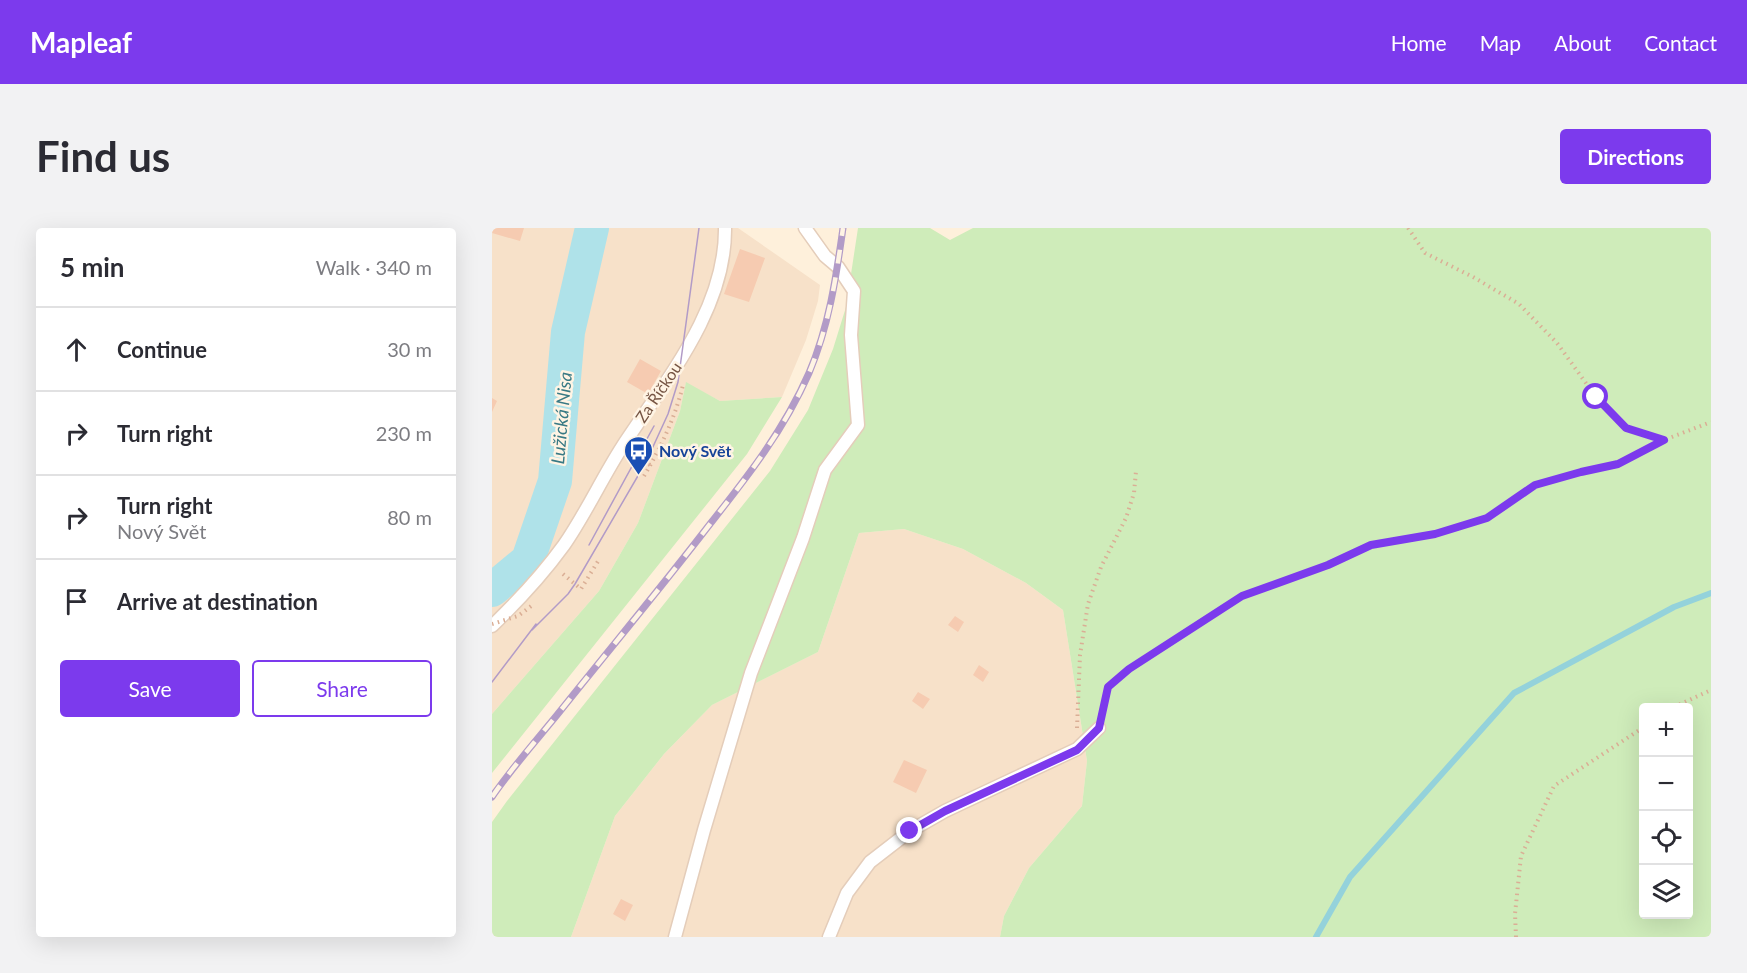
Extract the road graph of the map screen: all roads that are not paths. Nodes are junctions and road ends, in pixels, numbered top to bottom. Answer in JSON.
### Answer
{"nodes":[{"id":1,"x":725,"y":228,"type":"edge"},
{"id":2,"x":805,"y":228,"type":"edge"},
{"id":3,"x":492,"y":625,"type":"edge"},
{"id":4,"x":1099,"y":728,"type":"road end"},
{"id":5,"x":675,"y":937,"type":"edge"},
{"id":6,"x":830,"y":937,"type":"edge"}],
"edges":[{"from":1,"to":3,"type":"lane","name":"Za Říčkou"},
{"from":2,"to":5,"type":"lane"},
{"from":4,"to":6,"type":"lane"}]}
